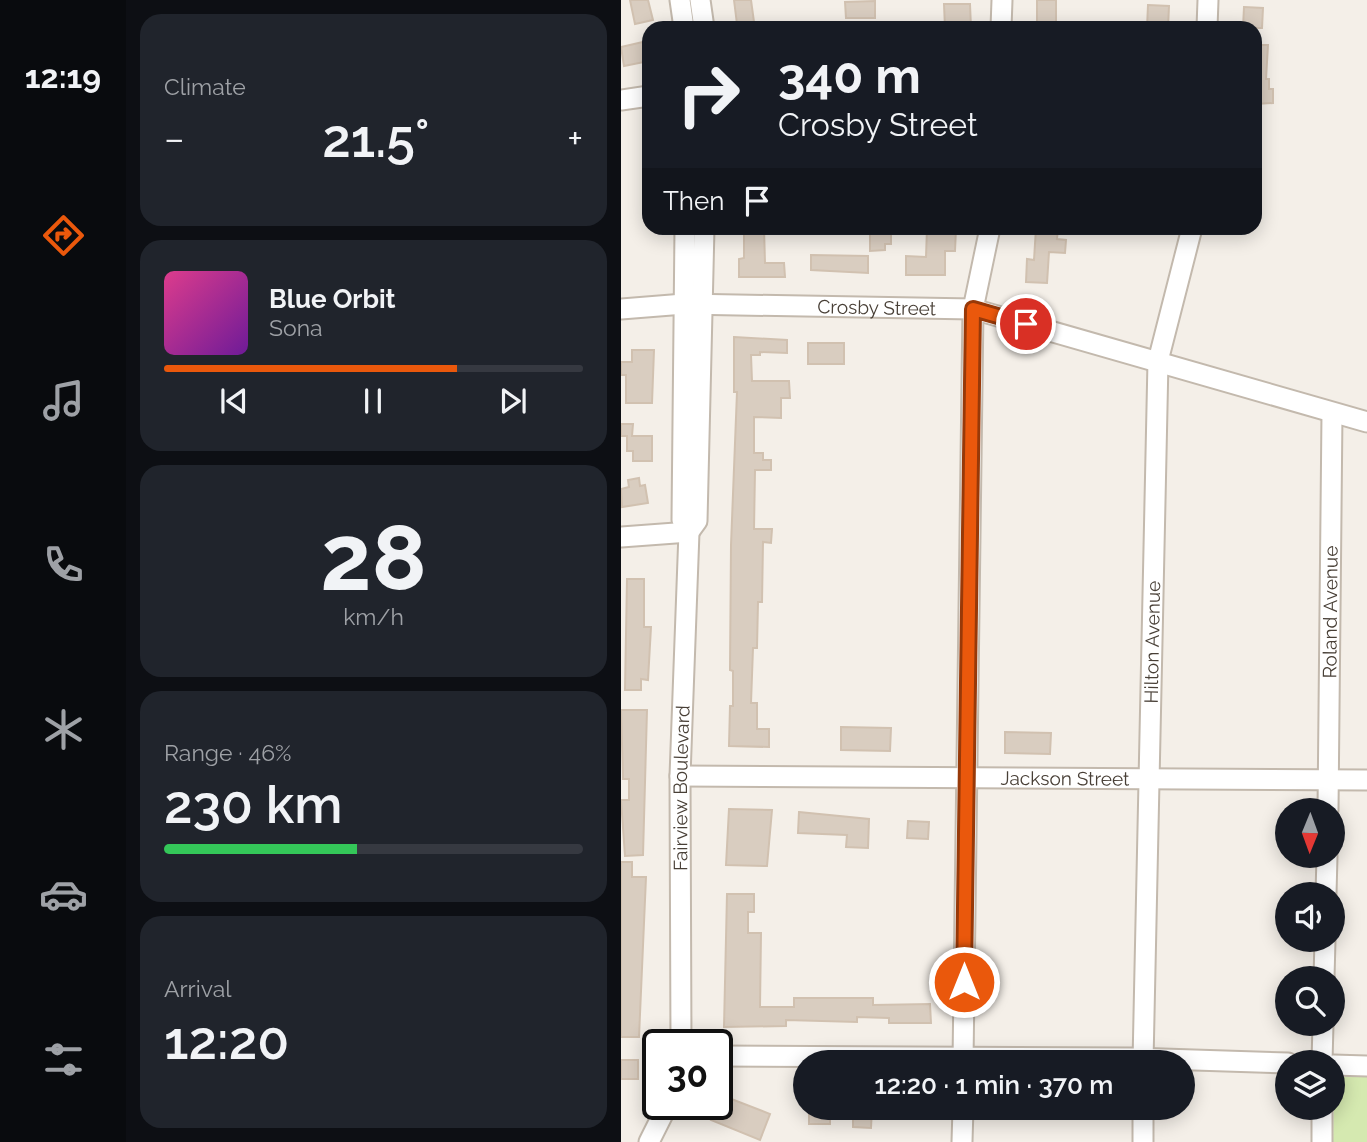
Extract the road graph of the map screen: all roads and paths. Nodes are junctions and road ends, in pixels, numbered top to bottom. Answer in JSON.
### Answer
{"nodes":[{"id":1,"x":680,"y":0,"type":"edge"},
{"id":2,"x":700,"y":0,"type":"edge"},
{"id":3,"x":1002,"y":0,"type":"edge"},
{"id":4,"x":1208,"y":0,"type":"edge"},
{"id":5,"x":683,"y":21,"type":"edge"},
{"id":6,"x":703,"y":21,"type":"edge"},
{"id":7,"x":1001,"y":21,"type":"edge"},
{"id":8,"x":1207,"y":21,"type":"edge"},
{"id":9,"x":642,"y":97,"type":"edge"},
{"id":10,"x":621,"y":100,"type":"edge"},
{"id":11,"x":686,"y":235,"type":"edge"},
{"id":12,"x":703,"y":235,"type":"edge"},
{"id":13,"x":989,"y":235,"type":"edge"},
{"id":14,"x":1190,"y":235,"type":"edge"},
{"id":15,"x":694,"y":304,"type":"junction"},
{"id":16,"x":621,"y":309,"type":"edge"},
{"id":17,"x":973,"y":309,"type":"junction"},
{"id":18,"x":1158,"y":361,"type":"junction"},
{"id":19,"x":1332,"y":413,"type":"junction"},
{"id":20,"x":1367,"y":422,"type":"edge"},
{"id":21,"x":689,"y":532,"type":"junction"},
{"id":22,"x":621,"y":537,"type":"edge"},
{"id":23,"x":680,"y":776,"type":"junction"},
{"id":24,"x":966,"y":778,"type":"junction"},
{"id":25,"x":1329,"y":778,"type":"junction"},
{"id":26,"x":1147,"y":779,"type":"junction"},
{"id":27,"x":1367,"y":780,"type":"edge"},
{"id":28,"x":1328,"y":798,"type":"edge"},
{"id":29,"x":681,"y":1029,"type":"edge"},
{"id":30,"x":963,"y":1050,"type":"edge"},
{"id":31,"x":1143,"y":1050,"type":"edge"},
{"id":32,"x":733,"y":1056,"type":"edge"},
{"id":33,"x":793,"y":1057,"type":"edge"},
{"id":34,"x":1195,"y":1061,"type":"edge"},
{"id":35,"x":1275,"y":1063,"type":"edge"},
{"id":36,"x":1345,"y":1065,"type":"edge"},
{"id":37,"x":1367,"y":1066,"type":"edge"},
{"id":38,"x":660,"y":1120,"type":"edge"},
{"id":39,"x":963,"y":1120,"type":"edge"},
{"id":40,"x":1143,"y":1120,"type":"edge"},
{"id":41,"x":1322,"y":1120,"type":"edge"},
{"id":42,"x":649,"y":1142,"type":"edge"},
{"id":43,"x":962,"y":1142,"type":"edge"},
{"id":44,"x":1143,"y":1142,"type":"edge"},
{"id":45,"x":1322,"y":1142,"type":"edge"}],
"edges":[{"from":1,"to":5,"type":"street"},
{"from":2,"to":6,"type":"street"},
{"from":3,"to":7,"type":"street"},
{"from":4,"to":8,"type":"street"},
{"from":9,"to":10,"type":"street"},
{"from":11,"to":15,"type":"street","name":"Fairview Boulevard"},
{"from":12,"to":15,"type":"street","name":"Fairview Boulevard"},
{"from":13,"to":17,"type":"street"},
{"from":14,"to":18,"type":"street","name":"Hilton Avenue"},
{"from":15,"to":16,"type":"street","name":"Crosby Street"},
{"from":15,"to":17,"type":"street","name":"Crosby Street"},
{"from":15,"to":21,"type":"street","name":"Fairview Boulevard"},
{"from":17,"to":18,"type":"street","name":"Crosby Street"},
{"from":17,"to":24,"type":"street"},
{"from":18,"to":19,"type":"street","name":"Crosby Street"},
{"from":18,"to":26,"type":"street","name":"Hilton Avenue"},
{"from":19,"to":20,"type":"street","name":"Crosby Street"},
{"from":19,"to":25,"type":"street","name":"Roland Avenue"},
{"from":21,"to":22,"type":"street"},
{"from":21,"to":23,"type":"street","name":"Fairview Boulevard"},
{"from":23,"to":24,"type":"street","name":"Jackson Street"},
{"from":23,"to":29,"type":"street","name":"Fairview Boulevard"},
{"from":24,"to":26,"type":"street","name":"Jackson Street"},
{"from":24,"to":30,"type":"street"},
{"from":25,"to":26,"type":"street","name":"Jackson Street"},
{"from":25,"to":27,"type":"street","name":"Jackson Street"},
{"from":25,"to":28,"type":"street","name":"Roland Avenue"},
{"from":26,"to":31,"type":"street","name":"Hilton Avenue"},
{"from":32,"to":33,"type":"street"},
{"from":34,"to":35,"type":"street"},
{"from":36,"to":37,"type":"street"},
{"from":38,"to":42,"type":"street"},
{"from":39,"to":43,"type":"street"},
{"from":40,"to":44,"type":"street"},
{"from":41,"to":45,"type":"street"}]}
